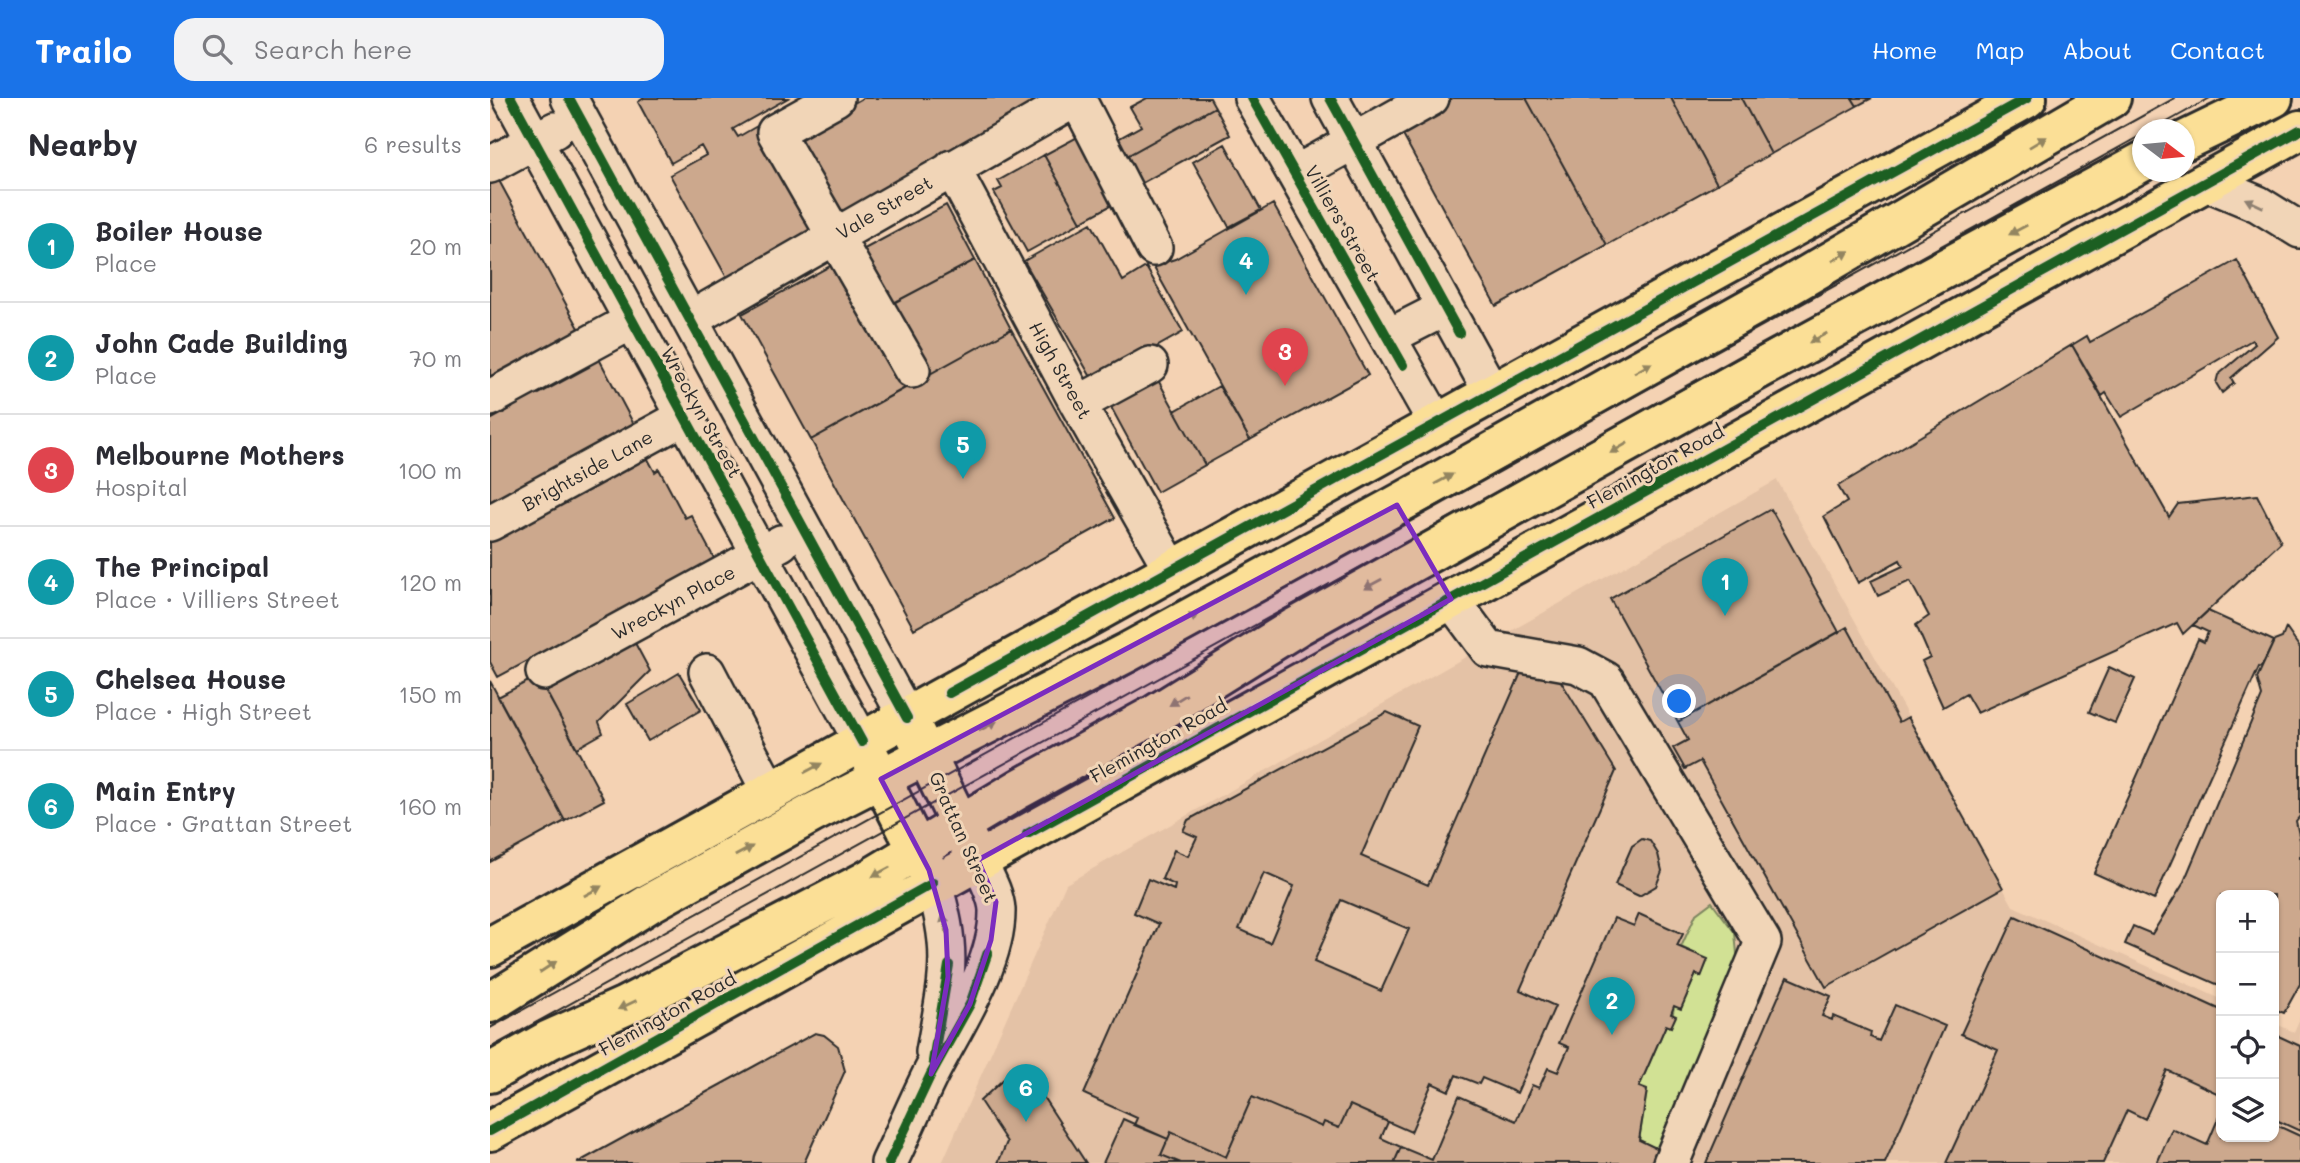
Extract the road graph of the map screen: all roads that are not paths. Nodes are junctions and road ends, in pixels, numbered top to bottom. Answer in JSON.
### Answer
{"nodes":[{"id":1,"x":511,"y":98,"type":"edge"},
{"id":2,"x":836,"y":98,"type":"edge"},
{"id":3,"x":1077,"y":98,"type":"edge"},
{"id":4,"x":1252,"y":98,"type":"edge"},
{"id":5,"x":1330,"y":98,"type":"edge"},
{"id":6,"x":1431,"y":98,"type":"edge"},
{"id":7,"x":2111,"y":98,"type":"edge"},
{"id":8,"x":2273,"y":98,"type":"edge"},
{"id":9,"x":2012,"y":101,"type":"edge"},
{"id":10,"x":574,"y":107,"type":"edge"},
{"id":11,"x":2300,"y":130,"type":"edge"},
{"id":12,"x":2195,"y":136,"type":"edge"},
{"id":13,"x":534,"y":141,"type":"junction"},
{"id":14,"x":1353,"y":141,"type":"junction"},
{"id":15,"x":490,"y":165,"type":"edge"},
{"id":16,"x":2132,"y":168,"type":"edge"},
{"id":17,"x":952,"y":169,"type":"junction"},
{"id":18,"x":1295,"y":174,"type":"junction"},
{"id":19,"x":2205,"y":183,"type":"junction"},
{"id":20,"x":2300,"y":230,"type":"edge"},
{"id":21,"x":834,"y":235,"type":"junction"},
{"id":22,"x":1154,"y":247,"type":"dead end"},
{"id":23,"x":1445,"y":308,"type":"junction"},
{"id":24,"x":687,"y":312,"type":"junction"},
{"id":25,"x":635,"y":326,"type":"junction"},
{"id":26,"x":1388,"y":337,"type":"junction"},
{"id":27,"x":1150,"y":365,"type":"dead end"},
{"id":28,"x":912,"y":370,"type":"dead end"},
{"id":29,"x":1492,"y":393,"type":"junction"},
{"id":30,"x":490,"y":398,"type":"edge"},
{"id":31,"x":1078,"y":404,"type":"junction"},
{"id":32,"x":684,"y":417,"type":"junction"},
{"id":33,"x":1437,"y":424,"type":"junction"},
{"id":34,"x":1396,"y":505,"type":"junction"},
{"id":35,"x":490,"y":523,"type":"edge"},
{"id":36,"x":802,"y":531,"type":"junction"},
{"id":37,"x":760,"y":555,"type":"junction"},
{"id":38,"x":1426,"y":555,"type":"junction"},
{"id":39,"x":1172,"y":570,"type":"junction"},
{"id":40,"x":1451,"y":598,"type":"junction"},
{"id":41,"x":544,"y":672,"type":"dead end"},
{"id":42,"x":707,"y":672,"type":"dead end"},
{"id":43,"x":907,"y":718,"type":"junction"},
{"id":44,"x":862,"y":742,"type":"junction"},
{"id":45,"x":927,"y":757,"type":"junction"},
{"id":46,"x":881,"y":779,"type":"junction"},
{"id":47,"x":769,"y":792,"type":"junction"},
{"id":48,"x":961,"y":826,"type":"junction"},
{"id":49,"x":978,"y":860,"type":"junction"},
{"id":50,"x":926,"y":867,"type":"junction"},
{"id":51,"x":490,"y":947,"type":"edge"},
{"id":52,"x":495,"y":988,"type":"edge"},
{"id":53,"x":490,"y":1073,"type":"edge"},
{"id":54,"x":930,"y":1074,"type":"junction"},
{"id":55,"x":490,"y":1131,"type":"edge"},
{"id":56,"x":890,"y":1163,"type":"edge"},
{"id":57,"x":1671,"y":1163,"type":"edge"}],
"edges":[{"from":1,"to":13,"type":"street","name":"Wreckyn Street"},
{"from":2,"to":21,"type":"street"},
{"from":3,"to":17,"type":"street","name":"Vale Street"},
{"from":3,"to":22,"type":"street"},
{"from":4,"to":18,"type":"street","name":"Villiers Street"},
{"from":5,"to":14,"type":"street"},
{"from":6,"to":14,"type":"street"},
{"from":34,"to":7,"type":"main road","one_way":true},
{"from":8,"to":12,"type":"main road"},
{"from":9,"to":29,"type":"main road"},
{"from":10,"to":13,"type":"street"},
{"from":10,"to":24,"type":"street","name":"Wreckyn Street"},
{"from":11,"to":19,"type":"main road","name":"Flemington Road"},
{"from":13,"to":15,"type":"street"},
{"from":13,"to":25,"type":"street","name":"Wreckyn Street"},
{"from":14,"to":18,"type":"street"},
{"from":14,"to":23,"type":"street"},
{"from":16,"to":38,"type":"main road","name":"Flemington Road","one_way":true},
{"from":17,"to":21,"type":"street","name":"Vale Street"},
{"from":17,"to":31,"type":"street","name":"High Street"},
{"from":18,"to":26,"type":"street","name":"Villiers Street"},
{"from":20,"to":19,"type":"street","one_way":true},
{"from":19,"to":40,"type":"main road","name":"Flemington Road"},
{"from":21,"to":24,"type":"street","name":"Vale Street"},
{"from":21,"to":28,"type":"street"},
{"from":23,"to":26,"type":"street"},
{"from":23,"to":29,"type":"street"},
{"from":24,"to":25,"type":"street","name":"Vale Street"},
{"from":24,"to":36,"type":"street","name":"Wreckyn Street"},
{"from":25,"to":30,"type":"street","name":"Vale Street"},
{"from":25,"to":32,"type":"street","name":"Wreckyn Street"},
{"from":26,"to":33,"type":"street","name":"Villiers Street"},
{"from":27,"to":31,"type":"street"},
{"from":29,"to":33,"type":"main road"},
{"from":31,"to":39,"type":"street","name":"High Street"},
{"from":32,"to":35,"type":"street","name":"Brightside Lane"},
{"from":32,"to":37,"type":"street","name":"Wreckyn Street"},
{"from":33,"to":39,"type":"main road"},
{"from":34,"to":38,"type":"main road"},
{"from":45,"to":34,"type":"main road","one_way":true},
{"from":36,"to":37,"type":"street","name":"Wreckyn Place"},
{"from":36,"to":43,"type":"street","name":"Wreckyn Street"},
{"from":37,"to":41,"type":"street","name":"Wreckyn Place"},
{"from":37,"to":44,"type":"street","name":"Wreckyn Street"},
{"from":38,"to":40,"type":"main road"},
{"from":38,"to":48,"type":"main road","name":"Flemington Road","one_way":true},
{"from":39,"to":43,"type":"main road"},
{"from":40,"to":49,"type":"main road","name":"Flemington Road"},
{"from":40,"to":57,"type":"street"},
{"from":42,"to":47,"type":"street"},
{"from":43,"to":44,"type":"main road"},
{"from":43,"to":45,"type":"main road","name":"Grattan Street"},
{"from":44,"to":46,"type":"main road","name":"Grattan Street"},
{"from":47,"to":44,"type":"main road","one_way":true},
{"from":45,"to":46,"type":"main road"},
{"from":45,"to":48,"type":"main road","name":"Grattan Street"},
{"from":46,"to":50,"type":"main road","name":"Grattan Street"},
{"from":52,"to":46,"type":"main road","one_way":true},
{"from":51,"to":47,"type":"main road","one_way":true},
{"from":48,"to":49,"type":"main road","name":"Grattan Street"},
{"from":48,"to":50,"type":"main road","name":"Flemington Road"},
{"from":49,"to":50,"type":"main road","name":"Flemington Road"},
{"from":49,"to":54,"type":"street","name":"Grattan Street"},
{"from":50,"to":53,"type":"main road","name":"Flemington Road","one_way":true},
{"from":54,"to":50,"type":"street","name":"Grattan Street","one_way":true},
{"from":50,"to":55,"type":"main road","name":"Flemington Road"},
{"from":54,"to":56,"type":"street","name":"Grattan Street"}]}
